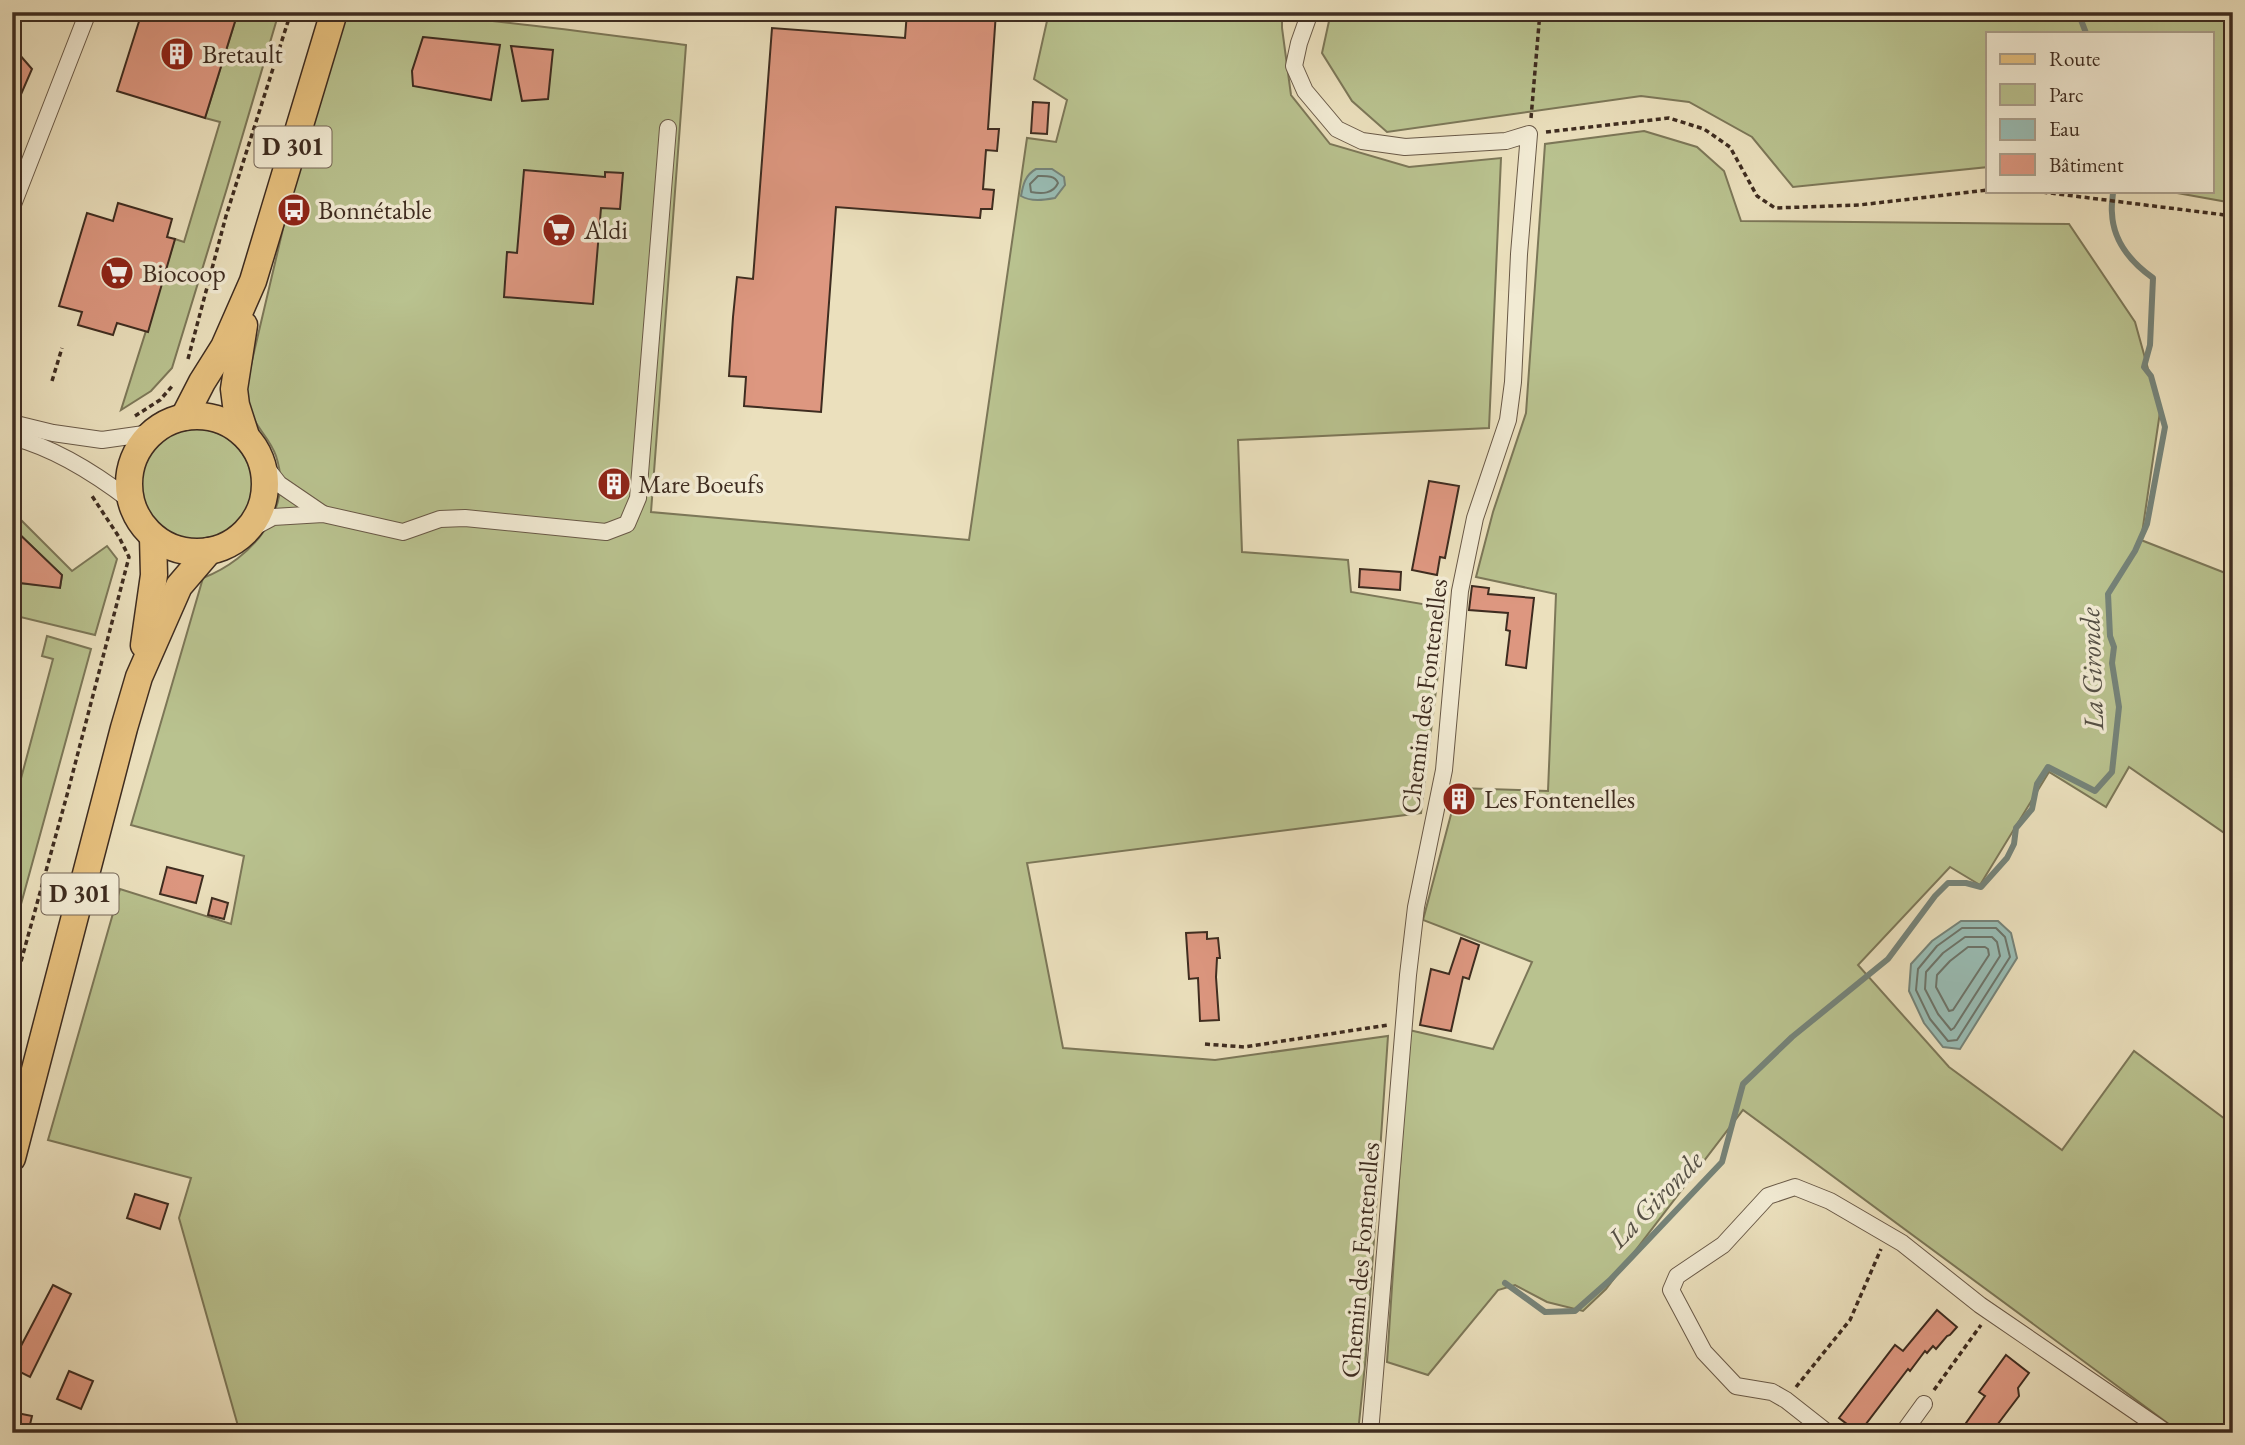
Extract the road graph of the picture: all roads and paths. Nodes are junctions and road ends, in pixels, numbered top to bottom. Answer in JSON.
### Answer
{"nodes":[{"id":1,"x":88,"y":12,"type":"edge"},
{"id":2,"x":291,"y":12,"type":"edge"},
{"id":3,"x":334,"y":12,"type":"edge"},
{"id":4,"x":1310,"y":12,"type":"edge"},
{"id":5,"x":1540,"y":12,"type":"edge"},
{"id":6,"x":668,"y":128,"type":"dead end"},
{"id":7,"x":1530,"y":134,"type":"junction"},
{"id":8,"x":1986,"y":190,"type":"edge"},
{"id":9,"x":2042,"y":192,"type":"edge"},
{"id":10,"x":12,"y":207,"type":"edge"},
{"id":11,"x":2233,"y":216,"type":"edge"},
{"id":12,"x":253,"y":281,"type":"junction"},
{"id":13,"x":62,"y":348,"type":"dead end"},
{"id":14,"x":187,"y":360,"type":"dead end"},
{"id":15,"x":52,"y":381,"type":"dead end"},
{"id":16,"x":176,"y":381,"type":"dead end"},
{"id":17,"x":184,"y":417,"type":"junction"},
{"id":18,"x":127,"y":421,"type":"dead end"},
{"id":19,"x":12,"y":423,"type":"edge"},
{"id":20,"x":151,"y":433,"type":"junction"},
{"id":21,"x":246,"y":436,"type":"junction"},
{"id":22,"x":12,"y":437,"type":"edge"},
{"id":23,"x":261,"y":461,"type":"junction"},
{"id":24,"x":88,"y":489,"type":"dead end"},
{"id":25,"x":131,"y":501,"type":"junction"},
{"id":26,"x":323,"y":514,"type":"junction"},
{"id":27,"x":245,"y":532,"type":"junction"},
{"id":28,"x":153,"y":537,"type":"junction"},
{"id":29,"x":209,"y":551,"type":"junction"},
{"id":30,"x":139,"y":677,"type":"junction"},
{"id":31,"x":12,"y":993,"type":"edge"},
{"id":32,"x":1404,"y":1022,"type":"junction"},
{"id":33,"x":1205,"y":1044,"type":"dead end"},
{"id":34,"x":12,"y":1158,"type":"edge"},
{"id":35,"x":1887,"y":1234,"type":"junction"},
{"id":36,"x":1991,"y":1312,"type":"junction"},
{"id":37,"x":1786,"y":1400,"type":"junction"},
{"id":38,"x":1924,"y":1404,"type":"joint"},
{"id":39,"x":1370,"y":1433,"type":"edge"},
{"id":40,"x":1828,"y":1433,"type":"edge"},
{"id":41,"x":1903,"y":1433,"type":"edge"},
{"id":42,"x":2167,"y":1433,"type":"edge"}],
"edges":[{"from":1,"to":10,"type":"street"},
{"from":2,"to":14,"type":"path"},
{"from":3,"to":12,"type":"main road","number":"D 301"},
{"from":4,"to":7,"type":"street"},
{"from":5,"to":7,"type":"path"},
{"from":6,"to":26,"type":"street"},
{"from":7,"to":8,"type":"path"},
{"from":7,"to":32,"type":"street","name":"Chemin des Fontenelles"},
{"from":9,"to":11,"type":"path"},
{"from":12,"to":17,"type":"main road","number":"D 301"},
{"from":12,"to":21,"type":"main road","number":"D 301"},
{"from":13,"to":15,"type":"path"},
{"from":16,"to":18,"type":"path"},
{"from":17,"to":20,"type":"main road"},
{"from":17,"to":21,"type":"main road"},
{"from":19,"to":20,"type":"street"},
{"from":20,"to":25,"type":"main road"},
{"from":21,"to":23,"type":"main road"},
{"from":22,"to":25,"type":"street"},
{"from":23,"to":26,"type":"street"},
{"from":23,"to":27,"type":"main road"},
{"from":24,"to":31,"type":"path"},
{"from":25,"to":28,"type":"main road"},
{"from":26,"to":27,"type":"street"},
{"from":27,"to":29,"type":"main road"},
{"from":28,"to":29,"type":"main road"},
{"from":28,"to":30,"type":"main road","number":"D 301"},
{"from":29,"to":30,"type":"main road","number":"D 301"},
{"from":30,"to":34,"type":"main road","number":"D 301"},
{"from":32,"to":33,"type":"path"},
{"from":32,"to":39,"type":"street","name":"Chemin des Fontenelles"},
{"from":35,"to":36,"type":"street"},
{"from":35,"to":37,"type":"path"},
{"from":35,"to":37,"type":"street"},
{"from":36,"to":38,"type":"path"},
{"from":36,"to":42,"type":"street"},
{"from":37,"to":40,"type":"street"},
{"from":38,"to":41,"type":"street"}]}
